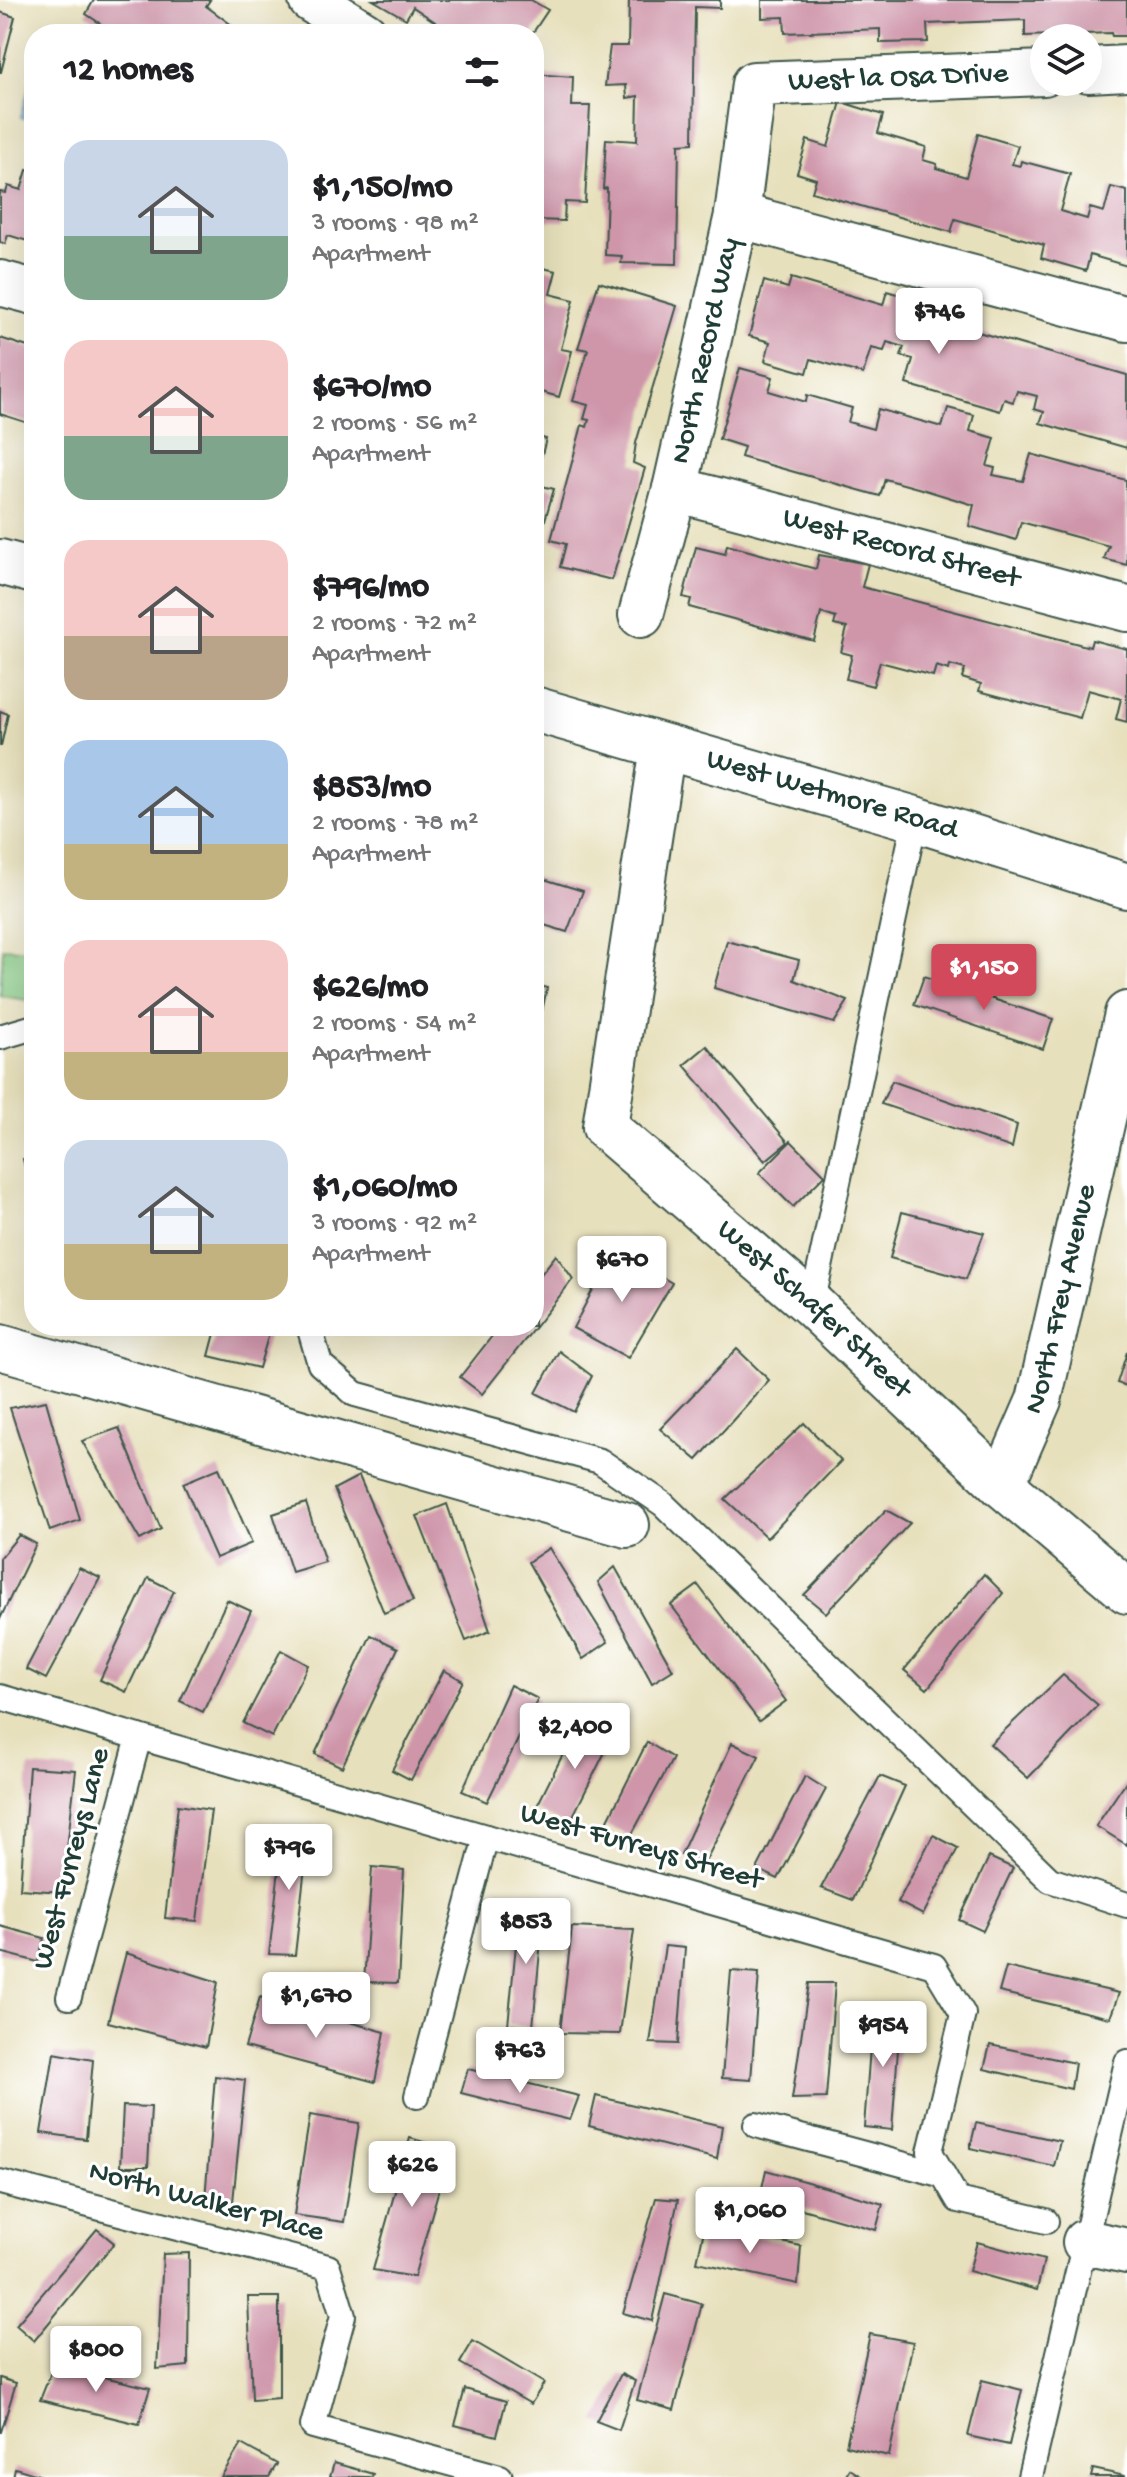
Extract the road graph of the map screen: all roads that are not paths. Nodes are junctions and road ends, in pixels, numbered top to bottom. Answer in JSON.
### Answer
{"nodes":[{"id":1,"x":311,"y":0,"type":"edge"},
{"id":2,"x":349,"y":24,"type":"edge"},
{"id":3,"x":1127,"y":68,"type":"edge"},
{"id":4,"x":1102,"y":69,"type":"edge"},
{"id":5,"x":1030,"y":74,"type":"edge"},
{"id":6,"x":754,"y":84,"type":"joint"},
{"id":7,"x":737,"y":215,"type":"junction"},
{"id":8,"x":0,"y":283,"type":"edge"},
{"id":9,"x":24,"y":289,"type":"edge"},
{"id":10,"x":1127,"y":319,"type":"edge"},
{"id":11,"x":675,"y":489,"type":"junction"},
{"id":12,"x":0,"y":562,"type":"edge"},
{"id":13,"x":24,"y":568,"type":"edge"},
{"id":14,"x":1127,"y":609,"type":"edge"},
{"id":15,"x":641,"y":615,"type":"dead end"},
{"id":16,"x":544,"y":712,"type":"edge"},
{"id":17,"x":663,"y":747,"type":"junction"},
{"id":18,"x":915,"y":819,"type":"junction"},
{"id":19,"x":1127,"y":886,"type":"edge"},
{"id":20,"x":1127,"y":1014,"type":"edge"},
{"id":21,"x":24,"y":1030,"type":"edge"},
{"id":22,"x":0,"y":1037,"type":"edge"},
{"id":23,"x":812,"y":1305,"type":"junction"},
{"id":24,"x":312,"y":1336,"type":"edge"},
{"id":25,"x":0,"y":1347,"type":"edge"},
{"id":26,"x":1002,"y":1485,"type":"junction"},
{"id":27,"x":627,"y":1525,"type":"dead end"},
{"id":28,"x":1127,"y":1591,"type":"edge"},
{"id":29,"x":0,"y":1697,"type":"edge"},
{"id":30,"x":139,"y":1737,"type":"junction"},
{"id":31,"x":486,"y":1837,"type":"junction"},
{"id":32,"x":1127,"y":1905,"type":"edge"},
{"id":33,"x":69,"y":1997,"type":"dead end"},
{"id":34,"x":1127,"y":2062,"type":"edge"},
{"id":35,"x":417,"y":2096,"type":"dead end"},
{"id":36,"x":756,"y":2125,"type":"dead end"},
{"id":37,"x":943,"y":2175,"type":"junction"},
{"id":38,"x":0,"y":2182,"type":"edge"},
{"id":39,"x":1046,"y":2221,"type":"dead end"},
{"id":40,"x":1085,"y":2242,"type":"junction"},
{"id":41,"x":1127,"y":2251,"type":"edge"},
{"id":42,"x":500,"y":2477,"type":"edge"},
{"id":43,"x":1030,"y":2477,"type":"edge"}],
"edges":[{"from":1,"to":2,"type":"street"},
{"from":3,"to":4,"type":"street"},
{"from":5,"to":6,"type":"street","name":"West la Osa Drive"},
{"from":6,"to":7,"type":"street","name":"North Record Way"},
{"from":7,"to":10,"type":"street"},
{"from":7,"to":11,"type":"street","name":"North Record Way"},
{"from":8,"to":9,"type":"street"},
{"from":11,"to":14,"type":"street","name":"West Record Street"},
{"from":11,"to":15,"type":"street","name":"North Record Way"},
{"from":12,"to":13,"type":"street"},
{"from":16,"to":17,"type":"street","name":"West Wetmore Road"},
{"from":17,"to":18,"type":"street","name":"West Wetmore Road"},
{"from":17,"to":23,"type":"street","name":"West Schafer Street"},
{"from":18,"to":19,"type":"street","name":"West Wetmore Road"},
{"from":18,"to":23,"type":"lane"},
{"from":20,"to":26,"type":"street","name":"North Frey Avenue"},
{"from":21,"to":22,"type":"lane"},
{"from":23,"to":26,"type":"street","name":"West Schafer Street"},
{"from":24,"to":32,"type":"lane"},
{"from":25,"to":27,"type":"street"},
{"from":26,"to":28,"type":"street","name":"West Schafer Street"},
{"from":29,"to":30,"type":"lane","name":"West Furreys Street"},
{"from":30,"to":31,"type":"lane","name":"West Furreys Street"},
{"from":30,"to":33,"type":"lane","name":"West Furreys Lane"},
{"from":31,"to":35,"type":"lane"},
{"from":31,"to":37,"type":"lane","name":"West Furreys Street"},
{"from":34,"to":40,"type":"lane"},
{"from":36,"to":37,"type":"lane"},
{"from":37,"to":39,"type":"lane","name":"West Furreys Street"},
{"from":38,"to":42,"type":"lane","name":"North Walker Place"},
{"from":40,"to":41,"type":"street"},
{"from":40,"to":43,"type":"lane"}]}
